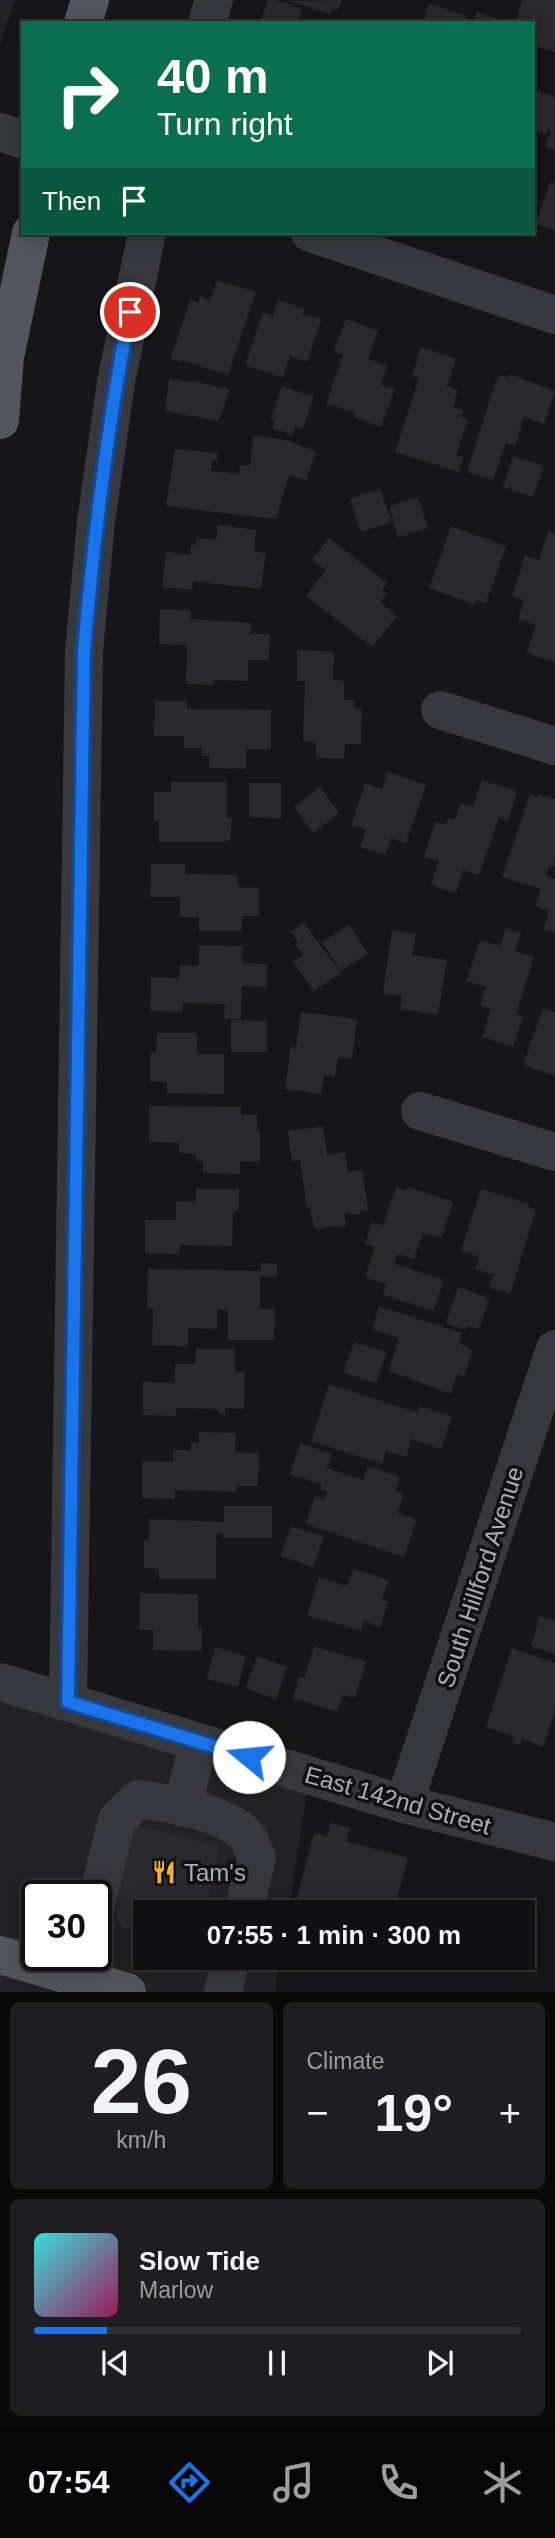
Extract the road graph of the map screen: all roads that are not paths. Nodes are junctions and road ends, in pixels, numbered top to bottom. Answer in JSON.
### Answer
{"nodes":[{"id":1,"x":90,"y":0,"type":"edge"},
{"id":2,"x":214,"y":0,"type":"edge"},
{"id":3,"x":84,"y":21,"type":"edge"},
{"id":4,"x":208,"y":21,"type":"edge"},
{"id":5,"x":0,"y":132,"type":"edge"},
{"id":6,"x":21,"y":139,"type":"edge"},
{"id":7,"x":31,"y":235,"type":"edge"},
{"id":8,"x":147,"y":235,"type":"edge"},
{"id":9,"x":316,"y":235,"type":"edge"},
{"id":10,"x":555,"y":315,"type":"edge"},
{"id":11,"x":0,"y":420,"type":"edge"},
{"id":12,"x":440,"y":710,"type":"dead end"},
{"id":13,"x":555,"y":746,"type":"edge"},
{"id":14,"x":420,"y":1111,"type":"dead end"},
{"id":15,"x":555,"y":1152,"type":"edge"},
{"id":16,"x":555,"y":1349,"type":"edge"},
{"id":17,"x":0,"y":1682,"type":"edge"},
{"id":18,"x":68,"y":1702,"type":"junction"},
{"id":19,"x":198,"y":1742,"type":"junction"},
{"id":20,"x":404,"y":1804,"type":"junction"},
{"id":21,"x":183,"y":1808,"type":"junction"},
{"id":22,"x":555,"y":1842,"type":"edge"},
{"id":23,"x":102,"y":1880,"type":"edge"},
{"id":24,"x":246,"y":1900,"type":"edge"},
{"id":25,"x":0,"y":1955,"type":"edge"},
{"id":26,"x":21,"y":1958,"type":"edge"},
{"id":27,"x":228,"y":1970,"type":"edge"},
{"id":28,"x":91,"y":1971,"type":"edge"},
{"id":29,"x":127,"y":1992,"type":"edge"},
{"id":30,"x":223,"y":1992,"type":"edge"}],
"edges":[{"from":1,"to":3,"type":"main road"},
{"from":2,"to":4,"type":"street"},
{"from":5,"to":6,"type":"street"},
{"from":7,"to":11,"type":"main road"},
{"from":8,"to":18,"type":"street"},
{"from":9,"to":10,"type":"street"},
{"from":12,"to":13,"type":"street"},
{"from":14,"to":15,"type":"street"},
{"from":16,"to":20,"type":"street","name":"South Hillford Avenue"},
{"from":17,"to":18,"type":"street","name":"East 142nd Street"},
{"from":18,"to":19,"type":"street","name":"East 142nd Street"},
{"from":19,"to":20,"type":"street","name":"East 142nd Street"},
{"from":19,"to":21,"type":"street"},
{"from":20,"to":22,"type":"street","name":"East 142nd Street"},
{"from":21,"to":23,"type":"street"},
{"from":21,"to":24,"type":"street"},
{"from":25,"to":26,"type":"main road"},
{"from":27,"to":30,"type":"street"},
{"from":28,"to":29,"type":"main road"}]}
